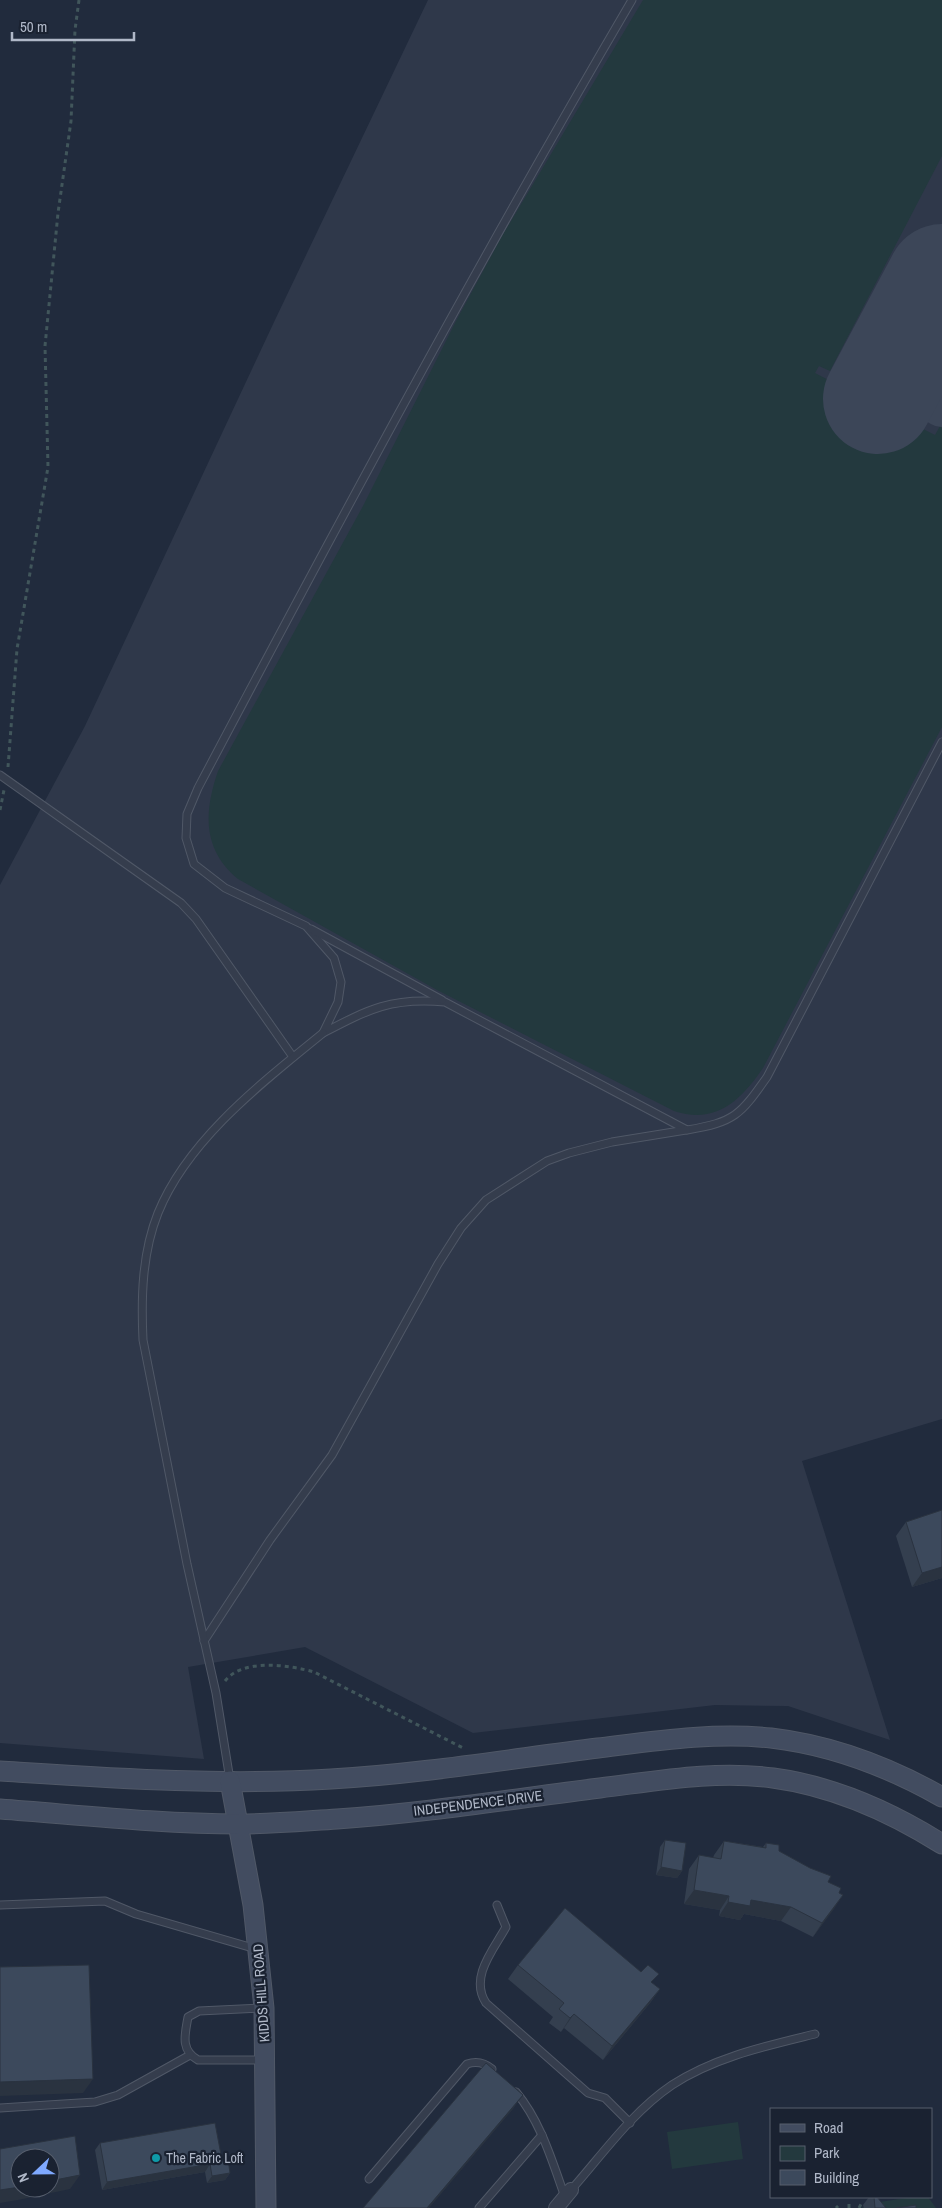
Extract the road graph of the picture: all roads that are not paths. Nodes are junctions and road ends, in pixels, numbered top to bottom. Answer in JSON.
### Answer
{"nodes":[{"id":1,"x":632,"y":0,"type":"edge"},
{"id":2,"x":942,"y":742,"type":"edge"},
{"id":3,"x":3,"y":777,"type":"edge"},
{"id":4,"x":306,"y":926,"type":"junction"},
{"id":5,"x":445,"y":1002,"type":"junction"},
{"id":6,"x":323,"y":1032,"type":"junction"},
{"id":7,"x":293,"y":1057,"type":"junction"},
{"id":8,"x":687,"y":1130,"type":"junction"},
{"id":9,"x":204,"y":1641,"type":"junction"},
{"id":10,"x":0,"y":1771,"type":"edge"},
{"id":11,"x":230,"y":1781,"type":"junction"},
{"id":12,"x":942,"y":1797,"type":"edge"},
{"id":13,"x":0,"y":1809,"type":"edge"},
{"id":14,"x":240,"y":1824,"type":"junction"},
{"id":15,"x":942,"y":1844,"type":"edge"},
{"id":16,"x":497,"y":1905,"type":"dead end"},
{"id":17,"x":0,"y":1906,"type":"edge"},
{"id":18,"x":259,"y":1950,"type":"junction"},
{"id":19,"x":264,"y":2008,"type":"junction"},
{"id":20,"x":815,"y":2034,"type":"dead end"},
{"id":21,"x":190,"y":2055,"type":"junction"},
{"id":22,"x":266,"y":2060,"type":"junction"},
{"id":23,"x":497,"y":2073,"type":"edge"},
{"id":24,"x":513,"y":2089,"type":"edge"},
{"id":25,"x":0,"y":2108,"type":"edge"},
{"id":26,"x":630,"y":2123,"type":"junction"},
{"id":27,"x":542,"y":2136,"type":"junction"},
{"id":28,"x":369,"y":2179,"type":"dead end"},
{"id":29,"x":564,"y":2199,"type":"edge"},
{"id":30,"x":266,"y":2208,"type":"edge"},
{"id":31,"x":479,"y":2208,"type":"edge"}],
"edges":[{"from":1,"to":4,"type":"lane"},
{"from":2,"to":8,"type":"lane"},
{"from":3,"to":7,"type":"lane"},
{"from":4,"to":5,"type":"lane"},
{"from":4,"to":6,"type":"lane"},
{"from":5,"to":6,"type":"lane"},
{"from":5,"to":8,"type":"lane"},
{"from":6,"to":7,"type":"lane"},
{"from":7,"to":9,"type":"lane"},
{"from":8,"to":9,"type":"lane"},
{"from":9,"to":11,"type":"lane"},
{"from":10,"to":11,"type":"street"},
{"from":11,"to":12,"type":"street"},
{"from":11,"to":14,"type":"street","name":"KIDDS HILL ROAD"},
{"from":13,"to":14,"type":"street","name":"INDEPENDENCE DRIVE"},
{"from":14,"to":15,"type":"street","name":"INDEPENDENCE DRIVE"},
{"from":14,"to":18,"type":"street","name":"KIDDS HILL ROAD"},
{"from":16,"to":26,"type":"lane"},
{"from":17,"to":18,"type":"lane"},
{"from":18,"to":19,"type":"street","name":"KIDDS HILL ROAD"},
{"from":19,"to":21,"type":"lane"},
{"from":19,"to":22,"type":"street","name":"KIDDS HILL ROAD"},
{"from":20,"to":26,"type":"lane"},
{"from":21,"to":22,"type":"lane"},
{"from":21,"to":25,"type":"lane"},
{"from":22,"to":30,"type":"street","name":"KIDDS HILL ROAD"},
{"from":23,"to":28,"type":"lane"},
{"from":24,"to":27,"type":"lane"},
{"from":26,"to":29,"type":"lane"},
{"from":27,"to":29,"type":"lane"},
{"from":27,"to":31,"type":"lane"}]}
